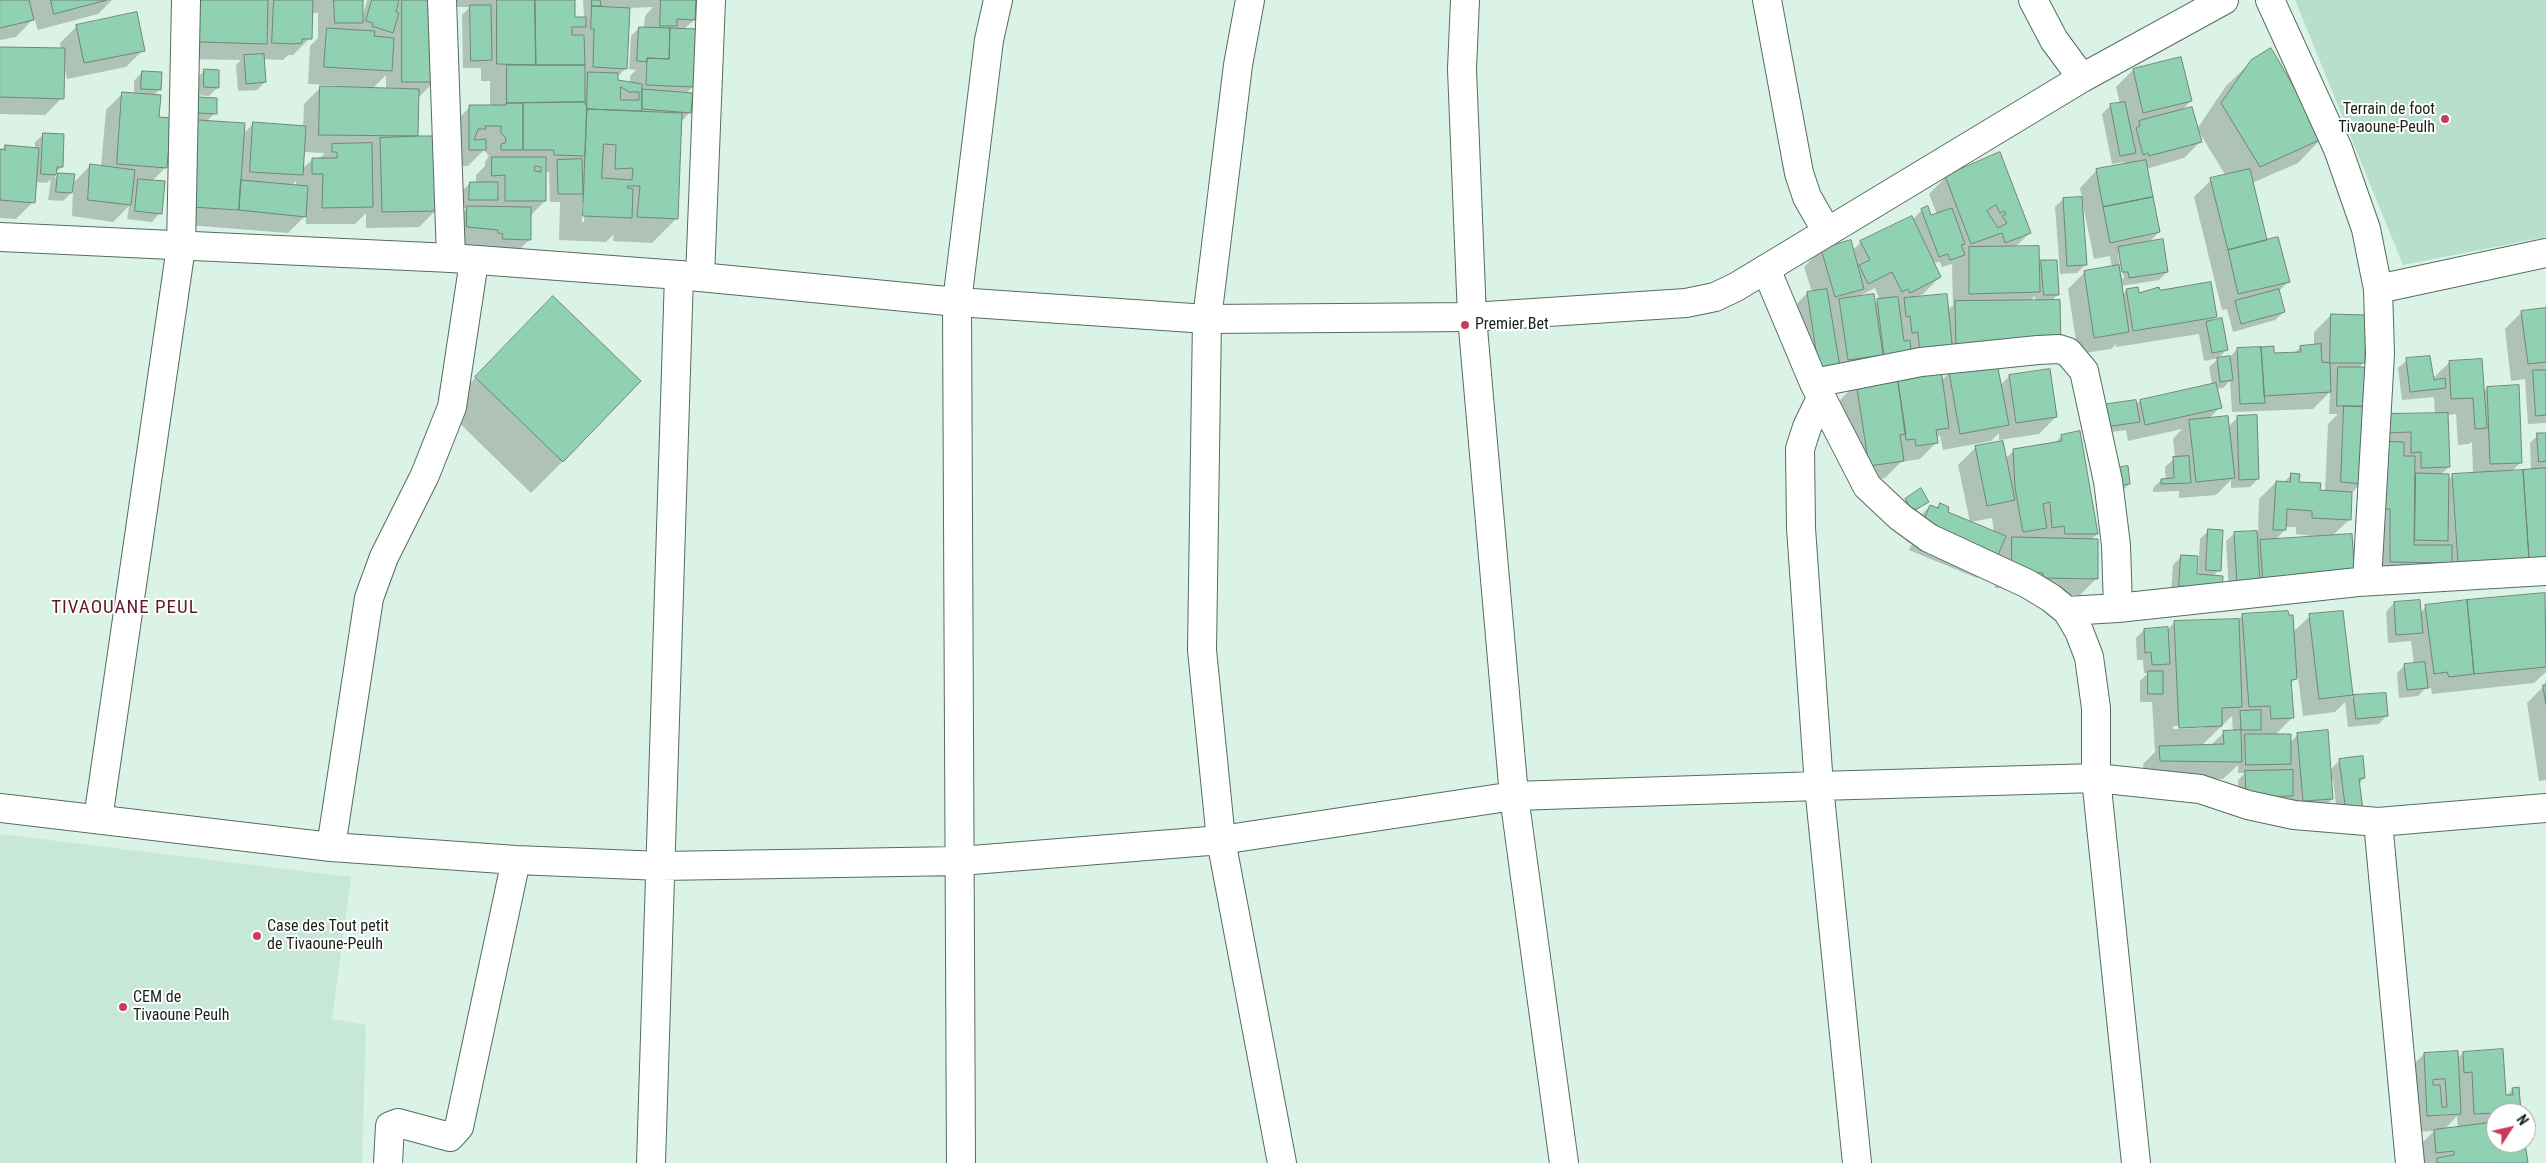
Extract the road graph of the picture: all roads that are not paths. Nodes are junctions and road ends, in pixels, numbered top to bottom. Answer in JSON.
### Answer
{"nodes":[{"id":1,"x":186,"y":0,"type":"edge"},
{"id":2,"x":442,"y":0,"type":"edge"},
{"id":3,"x":711,"y":0,"type":"edge"},
{"id":4,"x":998,"y":0,"type":"edge"},
{"id":5,"x":1250,"y":0,"type":"edge"},
{"id":6,"x":1465,"y":0,"type":"edge"},
{"id":7,"x":1767,"y":0,"type":"edge"},
{"id":8,"x":2033,"y":0,"type":"edge"},
{"id":9,"x":2224,"y":0,"type":"edge"},
{"id":10,"x":2270,"y":0,"type":"edge"},
{"id":11,"x":2082,"y":78,"type":"junction"},
{"id":12,"x":1827,"y":232,"type":"junction"},
{"id":13,"x":0,"y":237,"type":"edge"},
{"id":14,"x":181,"y":247,"type":"junction"},
{"id":15,"x":2546,"y":253,"type":"edge"},
{"id":16,"x":462,"y":259,"type":"junction"},
{"id":17,"x":1766,"y":269,"type":"junction"},
{"id":18,"x":689,"y":276,"type":"junction"},
{"id":19,"x":2378,"y":289,"type":"junction"},
{"id":20,"x":957,"y":302,"type":"junction"},
{"id":21,"x":1472,"y":317,"type":"junction"},
{"id":22,"x":1207,"y":319,"type":"junction"},
{"id":23,"x":1818,"y":390,"type":"junction"},
{"id":24,"x":2546,"y":571,"type":"edge"},
{"id":25,"x":2367,"y":581,"type":"junction"},
{"id":26,"x":2118,"y":608,"type":"junction"},
{"id":27,"x":2067,"y":611,"type":"junction"},
{"id":28,"x":2096,"y":778,"type":"junction"},
{"id":29,"x":1819,"y":786,"type":"junction"},
{"id":30,"x":1514,"y":796,"type":"junction"},
{"id":31,"x":0,"y":808,"type":"edge"},
{"id":32,"x":2546,"y":808,"type":"edge"},
{"id":33,"x":98,"y":820,"type":"junction"},
{"id":34,"x":2378,"y":822,"type":"junction"},
{"id":35,"x":1222,"y":840,"type":"junction"},
{"id":36,"x":331,"y":846,"type":"junction"},
{"id":37,"x":516,"y":860,"type":"junction"},
{"id":38,"x":960,"y":861,"type":"junction"},
{"id":39,"x":660,"y":866,"type":"junction"},
{"id":40,"x":388,"y":1163,"type":"edge"},
{"id":41,"x":651,"y":1163,"type":"edge"},
{"id":42,"x":961,"y":1163,"type":"edge"},
{"id":43,"x":1282,"y":1163,"type":"edge"},
{"id":44,"x":1564,"y":1163,"type":"edge"},
{"id":45,"x":1857,"y":1163,"type":"edge"},
{"id":46,"x":2136,"y":1163,"type":"edge"},
{"id":47,"x":2410,"y":1163,"type":"edge"}],
"edges":[{"from":1,"to":14,"type":"street"},
{"from":2,"to":16,"type":"street"},
{"from":3,"to":18,"type":"street"},
{"from":4,"to":20,"type":"street"},
{"from":5,"to":22,"type":"street"},
{"from":6,"to":21,"type":"street"},
{"from":7,"to":12,"type":"street"},
{"from":8,"to":11,"type":"street"},
{"from":9,"to":11,"type":"street"},
{"from":10,"to":19,"type":"street"},
{"from":11,"to":12,"type":"street"},
{"from":12,"to":17,"type":"street"},
{"from":13,"to":14,"type":"street"},
{"from":14,"to":16,"type":"street"},
{"from":14,"to":33,"type":"street"},
{"from":15,"to":19,"type":"street"},
{"from":16,"to":18,"type":"street"},
{"from":16,"to":36,"type":"street"},
{"from":17,"to":21,"type":"street"},
{"from":17,"to":23,"type":"street"},
{"from":18,"to":20,"type":"street"},
{"from":18,"to":39,"type":"street"},
{"from":19,"to":25,"type":"street"},
{"from":20,"to":22,"type":"street"},
{"from":20,"to":38,"type":"street"},
{"from":21,"to":22,"type":"street"},
{"from":21,"to":30,"type":"street"},
{"from":22,"to":35,"type":"street"},
{"from":23,"to":26,"type":"street"},
{"from":23,"to":27,"type":"street"},
{"from":23,"to":29,"type":"street"},
{"from":24,"to":25,"type":"street"},
{"from":25,"to":26,"type":"street"},
{"from":26,"to":27,"type":"street"},
{"from":27,"to":28,"type":"street"},
{"from":28,"to":29,"type":"street"},
{"from":28,"to":34,"type":"street"},
{"from":28,"to":46,"type":"street"},
{"from":29,"to":30,"type":"street"},
{"from":29,"to":45,"type":"street"},
{"from":30,"to":35,"type":"street"},
{"from":30,"to":44,"type":"street"},
{"from":31,"to":33,"type":"street"},
{"from":32,"to":34,"type":"street"},
{"from":33,"to":36,"type":"street"},
{"from":34,"to":47,"type":"street"},
{"from":35,"to":38,"type":"street"},
{"from":35,"to":43,"type":"street"},
{"from":36,"to":37,"type":"street"},
{"from":37,"to":39,"type":"street"},
{"from":37,"to":40,"type":"street"},
{"from":38,"to":39,"type":"street"},
{"from":38,"to":42,"type":"street"},
{"from":39,"to":41,"type":"street"}]}
